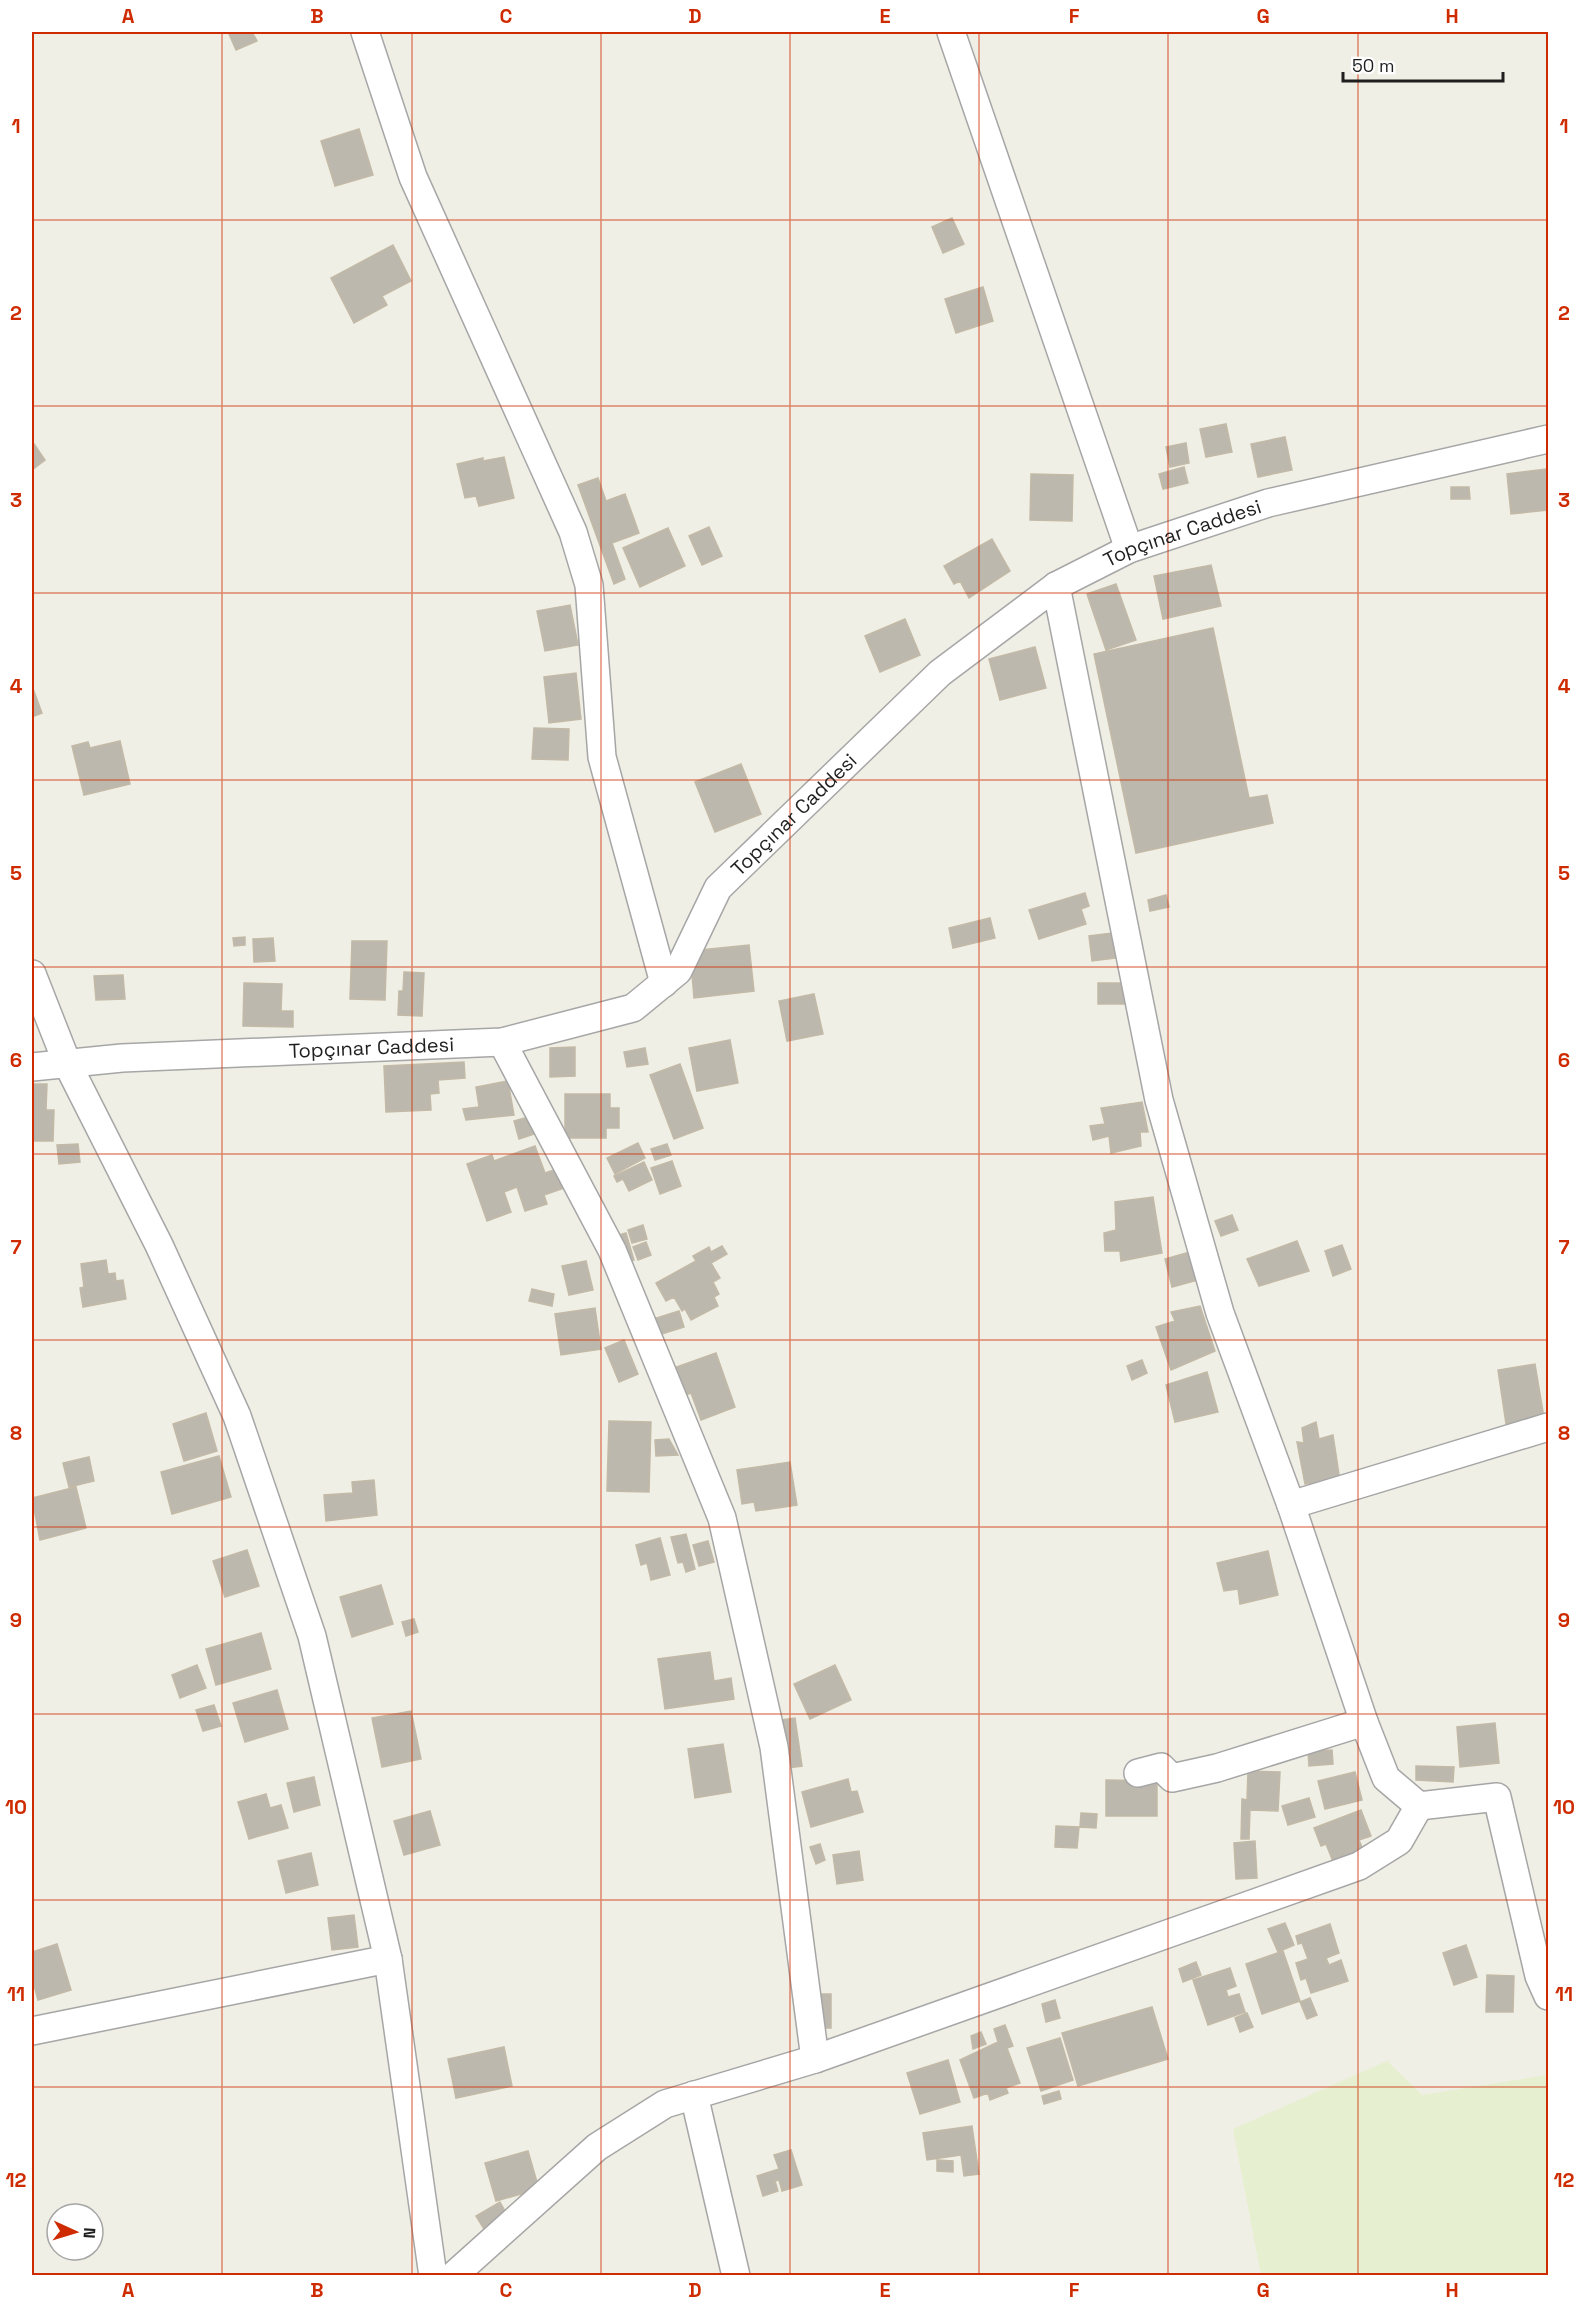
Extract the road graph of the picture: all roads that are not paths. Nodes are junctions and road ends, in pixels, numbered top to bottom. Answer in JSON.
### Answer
{"nodes":[{"id":1,"x":365,"y":32,"type":"edge"},
{"id":2,"x":951,"y":32,"type":"edge"},
{"id":3,"x":1548,"y":439,"type":"edge"},
{"id":4,"x":1129,"y":549,"type":"junction"},
{"id":5,"x":1056,"y":586,"type":"junction"},
{"id":6,"x":32,"y":974,"type":"edge"},
{"id":7,"x":664,"y":983,"type":"junction"},
{"id":8,"x":502,"y":1042,"type":"junction"},
{"id":9,"x":67,"y":1063,"type":"junction"},
{"id":10,"x":32,"y":1066,"type":"edge"},
{"id":11,"x":1548,"y":1427,"type":"edge"},
{"id":12,"x":1291,"y":1505,"type":"junction"},
{"id":13,"x":1364,"y":1722,"type":"junction"},
{"id":14,"x":1138,"y":1773,"type":"dead end"},
{"id":15,"x":1419,"y":1806,"type":"junction"},
{"id":16,"x":388,"y":1959,"type":"junction"},
{"id":17,"x":1548,"y":1996,"type":"edge"},
{"id":18,"x":32,"y":2031,"type":"edge"},
{"id":19,"x":815,"y":2059,"type":"junction"},
{"id":20,"x":694,"y":2095,"type":"junction"},
{"id":21,"x":433,"y":2276,"type":"edge"},
{"id":22,"x":453,"y":2276,"type":"edge"},
{"id":23,"x":736,"y":2276,"type":"edge"}],
"edges":[{"from":1,"to":7,"type":"street"},
{"from":2,"to":4,"type":"street"},
{"from":3,"to":4,"type":"street","name":"Topçınar Caddesi"},
{"from":4,"to":5,"type":"street","name":"Topçınar Caddesi"},
{"from":5,"to":7,"type":"street","name":"Topçınar Caddesi"},
{"from":5,"to":12,"type":"street"},
{"from":6,"to":9,"type":"street"},
{"from":7,"to":8,"type":"street","name":"Topçınar Caddesi"},
{"from":8,"to":9,"type":"street","name":"Topçınar Caddesi"},
{"from":8,"to":19,"type":"street"},
{"from":9,"to":10,"type":"street","name":"Topçınar Caddesi"},
{"from":9,"to":16,"type":"street"},
{"from":11,"to":12,"type":"street"},
{"from":12,"to":13,"type":"street"},
{"from":13,"to":14,"type":"street"},
{"from":13,"to":15,"type":"street"},
{"from":15,"to":17,"type":"street"},
{"from":15,"to":19,"type":"street"},
{"from":16,"to":18,"type":"street"},
{"from":16,"to":21,"type":"street"},
{"from":19,"to":20,"type":"street"},
{"from":20,"to":22,"type":"street"},
{"from":20,"to":23,"type":"street"}]}
